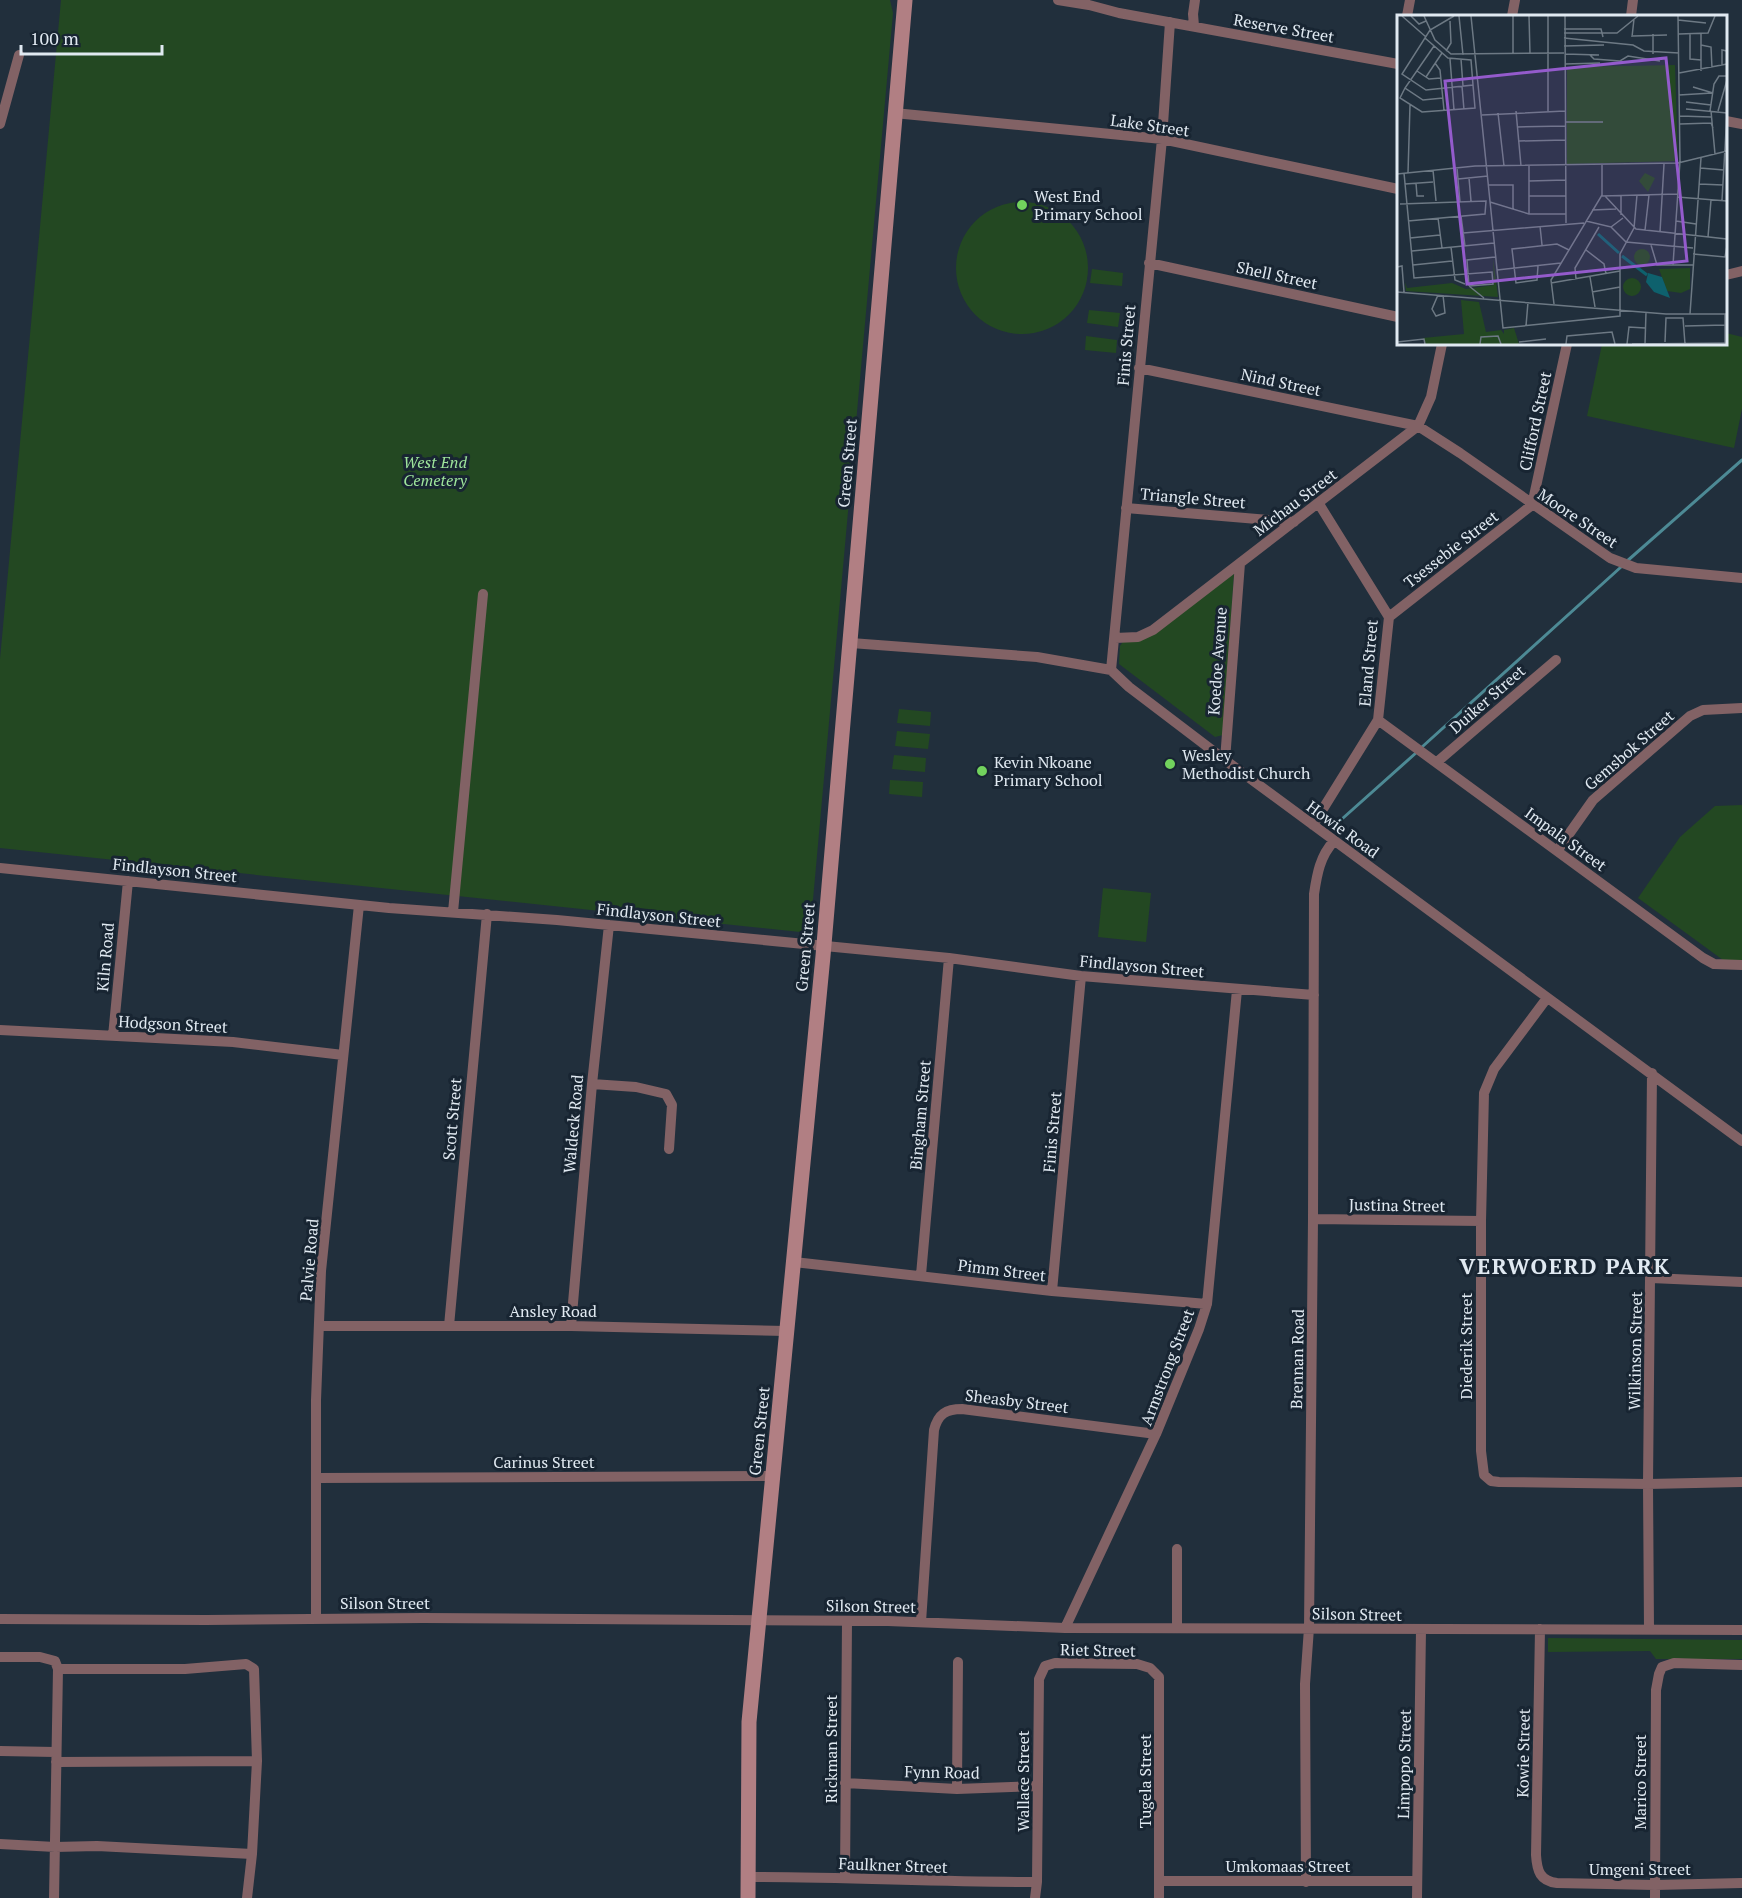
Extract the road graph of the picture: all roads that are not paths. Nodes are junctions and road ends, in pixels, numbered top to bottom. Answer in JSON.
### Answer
{"nodes":[{"id":1,"x":905,"y":0,"type":"edge"},
{"id":2,"x":1058,"y":0,"type":"edge"},
{"id":3,"x":1195,"y":0,"type":"edge"},
{"id":4,"x":1410,"y":0,"type":"edge"},
{"id":5,"x":1515,"y":0,"type":"edge"},
{"id":6,"x":1634,"y":0,"type":"edge"},
{"id":7,"x":1407,"y":15,"type":"edge"},
{"id":8,"x":1512,"y":15,"type":"edge"},
{"id":9,"x":1631,"y":15,"type":"edge"},
{"id":10,"x":1170,"y":22,"type":"junction"},
{"id":11,"x":1194,"y":26,"type":"junction"},
{"id":12,"x":18,"y":55,"type":"dead end"},
{"id":13,"x":1397,"y":60,"type":"edge"},
{"id":14,"x":894,"y":113,"type":"junction"},
{"id":15,"x":1727,"y":121,"type":"edge"},
{"id":16,"x":0,"y":122,"type":"edge"},
{"id":17,"x":1742,"y":124,"type":"edge"},
{"id":18,"x":1162,"y":139,"type":"junction"},
{"id":19,"x":1397,"y":189,"type":"edge"},
{"id":20,"x":1149,"y":263,"type":"junction"},
{"id":21,"x":1742,"y":271,"type":"edge"},
{"id":22,"x":1727,"y":275,"type":"edge"},
{"id":23,"x":1397,"y":317,"type":"edge"},
{"id":24,"x":1442,"y":345,"type":"edge"},
{"id":25,"x":1567,"y":345,"type":"edge"},
{"id":26,"x":1139,"y":368,"type":"junction"},
{"id":27,"x":1418,"y":426,"type":"junction"},
{"id":28,"x":1319,"y":504,"type":"junction"},
{"id":29,"x":1532,"y":505,"type":"junction"},
{"id":30,"x":1126,"y":508,"type":"junction"},
{"id":31,"x":1294,"y":522,"type":"junction"},
{"id":32,"x":1240,"y":563,"type":"junction"},
{"id":33,"x":1742,"y":578,"type":"edge"},
{"id":34,"x":483,"y":594,"type":"dead end"},
{"id":35,"x":1389,"y":617,"type":"junction"},
{"id":36,"x":1115,"y":638,"type":"junction"},
{"id":37,"x":851,"y":642,"type":"junction"},
{"id":38,"x":1556,"y":660,"type":"dead end"},
{"id":39,"x":1111,"y":670,"type":"junction"},
{"id":40,"x":1742,"y":708,"type":"edge"},
{"id":41,"x":1378,"y":720,"type":"junction"},
{"id":42,"x":1225,"y":760,"type":"junction"},
{"id":43,"x":1437,"y":762,"type":"junction"},
{"id":44,"x":1313,"y":825,"type":"junction"},
{"id":45,"x":1334,"y":841,"type":"junction"},
{"id":46,"x":1557,"y":851,"type":"junction"},
{"id":47,"x":0,"y":868,"type":"edge"},
{"id":48,"x":128,"y":880,"type":"junction"},
{"id":49,"x":359,"y":905,"type":"junction"},
{"id":50,"x":453,"y":912,"type":"junction"},
{"id":51,"x":487,"y":915,"type":"junction"},
{"id":52,"x":609,"y":926,"type":"junction"},
{"id":53,"x":824,"y":945,"type":"junction"},
{"id":54,"x":949,"y":958,"type":"junction"},
{"id":55,"x":1742,"y":965,"type":"edge"},
{"id":56,"x":1081,"y":976,"type":"junction"},
{"id":57,"x":1237,"y":990,"type":"junction"},
{"id":58,"x":1314,"y":995,"type":"junction"},
{"id":59,"x":1548,"y":998,"type":"junction"},
{"id":60,"x":0,"y":1030,"type":"edge"},
{"id":61,"x":113,"y":1036,"type":"junction"},
{"id":62,"x":343,"y":1054,"type":"junction"},
{"id":63,"x":1652,"y":1073,"type":"junction"},
{"id":64,"x":592,"y":1084,"type":"junction"},
{"id":65,"x":1742,"y":1141,"type":"edge"},
{"id":66,"x":669,"y":1149,"type":"dead end"},
{"id":67,"x":1313,"y":1219,"type":"junction"},
{"id":68,"x":1481,"y":1221,"type":"junction"},
{"id":69,"x":794,"y":1262,"type":"junction"},
{"id":70,"x":921,"y":1275,"type":"junction"},
{"id":71,"x":1651,"y":1278,"type":"junction"},
{"id":72,"x":1742,"y":1282,"type":"edge"},
{"id":73,"x":1052,"y":1290,"type":"junction"},
{"id":74,"x":1207,"y":1304,"type":"junction"},
{"id":75,"x":319,"y":1326,"type":"junction"},
{"id":76,"x":449,"y":1326,"type":"junction"},
{"id":77,"x":571,"y":1326,"type":"junction"},
{"id":78,"x":786,"y":1331,"type":"junction"},
{"id":79,"x":1156,"y":1434,"type":"junction"},
{"id":80,"x":772,"y":1476,"type":"junction"},
{"id":81,"x":317,"y":1478,"type":"junction"},
{"id":82,"x":1742,"y":1482,"type":"edge"},
{"id":83,"x":1648,"y":1484,"type":"junction"},
{"id":84,"x":1177,"y":1549,"type":"dead end"},
{"id":85,"x":0,"y":1619,"type":"edge"},
{"id":86,"x":316,"y":1619,"type":"junction"},
{"id":87,"x":759,"y":1620,"type":"junction"},
{"id":88,"x":847,"y":1622,"type":"junction"},
{"id":89,"x":921,"y":1622,"type":"junction"},
{"id":90,"x":1065,"y":1628,"type":"junction"},
{"id":91,"x":1177,"y":1628,"type":"junction"},
{"id":92,"x":1309,"y":1628,"type":"junction"},
{"id":93,"x":1540,"y":1629,"type":"junction"},
{"id":94,"x":1649,"y":1629,"type":"junction"},
{"id":95,"x":1742,"y":1629,"type":"edge"},
{"id":96,"x":1421,"y":1630,"type":"junction"},
{"id":97,"x":0,"y":1657,"type":"edge"},
{"id":98,"x":958,"y":1662,"type":"dead end"},
{"id":99,"x":1742,"y":1665,"type":"edge"},
{"id":100,"x":1045,"y":1666,"type":"joint"},
{"id":101,"x":1150,"y":1668,"type":"joint"},
{"id":102,"x":58,"y":1669,"type":"junction"},
{"id":103,"x":0,"y":1751,"type":"edge"},
{"id":104,"x":56,"y":1757,"type":"junction"},
{"id":105,"x":256,"y":1761,"type":"junction"},
{"id":106,"x":845,"y":1783,"type":"junction"},
{"id":107,"x":1038,"y":1786,"type":"junction"},
{"id":108,"x":957,"y":1789,"type":"junction"},
{"id":109,"x":0,"y":1844,"type":"edge"},
{"id":110,"x":55,"y":1847,"type":"junction"},
{"id":111,"x":252,"y":1854,"type":"junction"},
{"id":112,"x":1541,"y":1876,"type":"joint"},
{"id":113,"x":748,"y":1877,"type":"junction"},
{"id":114,"x":845,"y":1877,"type":"junction"},
{"id":115,"x":1159,"y":1881,"type":"junction"},
{"id":116,"x":1417,"y":1881,"type":"junction"},
{"id":117,"x":1037,"y":1882,"type":"junction"},
{"id":118,"x":1306,"y":1882,"type":"junction"},
{"id":119,"x":1742,"y":1883,"type":"edge"},
{"id":120,"x":1655,"y":1885,"type":"junction"},
{"id":121,"x":54,"y":1898,"type":"edge"},
{"id":122,"x":247,"y":1898,"type":"edge"},
{"id":123,"x":748,"y":1898,"type":"edge"},
{"id":124,"x":1035,"y":1898,"type":"edge"},
{"id":125,"x":1159,"y":1898,"type":"edge"},
{"id":126,"x":1417,"y":1898,"type":"edge"},
{"id":127,"x":1655,"y":1898,"type":"edge"}],
"edges":[{"from":1,"to":14,"type":"street","name":"Green Street"},
{"from":2,"to":10,"type":"street","name":"Reserve Street"},
{"from":3,"to":11,"type":"street"},
{"from":4,"to":7,"type":"street"},
{"from":5,"to":8,"type":"street"},
{"from":6,"to":9,"type":"street"},
{"from":10,"to":11,"type":"street","name":"Reserve Street"},
{"from":10,"to":18,"type":"street","name":"Finis Street"},
{"from":11,"to":13,"type":"street","name":"Reserve Street"},
{"from":12,"to":16,"type":"street"},
{"from":14,"to":18,"type":"street","name":"Lake Street"},
{"from":14,"to":37,"type":"street","name":"Green Street"},
{"from":15,"to":17,"type":"street"},
{"from":18,"to":19,"type":"street","name":"Lake Street"},
{"from":18,"to":20,"type":"street","name":"Finis Street"},
{"from":20,"to":23,"type":"street","name":"Shell Street"},
{"from":20,"to":26,"type":"street","name":"Finis Street"},
{"from":21,"to":22,"type":"street"},
{"from":24,"to":27,"type":"street","name":"Michau Street"},
{"from":25,"to":29,"type":"street","name":"Clifford Street"},
{"from":26,"to":27,"type":"street","name":"Nind Street"},
{"from":26,"to":30,"type":"street","name":"Finis Street"},
{"from":27,"to":28,"type":"street","name":"Michau Street"},
{"from":27,"to":29,"type":"street","name":"Moore Street"},
{"from":28,"to":31,"type":"street","name":"Michau Street"},
{"from":28,"to":35,"type":"street","name":"Eland Street"},
{"from":29,"to":33,"type":"street","name":"Moore Street"},
{"from":29,"to":35,"type":"street","name":"Tsessebie Street"},
{"from":30,"to":31,"type":"street","name":"Triangle Street"},
{"from":30,"to":36,"type":"street","name":"Finis Street"},
{"from":31,"to":32,"type":"street","name":"Michau Street"},
{"from":32,"to":36,"type":"street","name":"Michau Street"},
{"from":32,"to":42,"type":"street","name":"Koedoe Avenue"},
{"from":34,"to":50,"type":"street"},
{"from":35,"to":41,"type":"street","name":"Eland Street"},
{"from":36,"to":39,"type":"street","name":"Finis Street"},
{"from":37,"to":39,"type":"street"},
{"from":37,"to":53,"type":"street","name":"Green Street"},
{"from":38,"to":43,"type":"street","name":"Duiker Street"},
{"from":39,"to":42,"type":"street","name":"Howie Road"},
{"from":40,"to":46,"type":"street","name":"Gemsbok Street"},
{"from":41,"to":43,"type":"street","name":"Impala Street"},
{"from":41,"to":44,"type":"street","name":"Eland Street"},
{"from":42,"to":44,"type":"street","name":"Howie Road"},
{"from":43,"to":46,"type":"street","name":"Impala Street"},
{"from":44,"to":45,"type":"street","name":"Howie Road"},
{"from":45,"to":58,"type":"street","name":"Brennan Road"},
{"from":45,"to":59,"type":"street","name":"Howie Road"},
{"from":46,"to":55,"type":"street","name":"Impala Street"},
{"from":47,"to":48,"type":"street","name":"Findlayson Street"},
{"from":48,"to":49,"type":"street","name":"Findlayson Street"},
{"from":48,"to":61,"type":"street","name":"Kiln Road"},
{"from":49,"to":50,"type":"street","name":"Findlayson Street"},
{"from":49,"to":62,"type":"street","name":"Palvie Road"},
{"from":50,"to":51,"type":"street","name":"Findlayson Street"},
{"from":51,"to":52,"type":"street","name":"Findlayson Street"},
{"from":51,"to":76,"type":"street","name":"Scott Street"},
{"from":52,"to":53,"type":"street","name":"Findlayson Street"},
{"from":52,"to":64,"type":"street","name":"Waldeck Road"},
{"from":53,"to":54,"type":"street","name":"Findlayson Street"},
{"from":53,"to":69,"type":"street","name":"Green Street"},
{"from":54,"to":56,"type":"street","name":"Findlayson Street"},
{"from":54,"to":70,"type":"street","name":"Bingham Street"},
{"from":56,"to":57,"type":"street","name":"Findlayson Street"},
{"from":56,"to":73,"type":"street","name":"Finis Street"},
{"from":57,"to":58,"type":"street","name":"Findlayson Street"},
{"from":57,"to":74,"type":"street","name":"Armstrong Street"},
{"from":58,"to":67,"type":"street","name":"Brennan Road"},
{"from":59,"to":63,"type":"street","name":"Howie Road"},
{"from":59,"to":68,"type":"street","name":"Diederik Street"},
{"from":60,"to":61,"type":"street","name":"Hodgson Street"},
{"from":61,"to":62,"type":"street","name":"Hodgson Street"},
{"from":62,"to":75,"type":"street","name":"Palvie Road"},
{"from":63,"to":65,"type":"street","name":"Howie Road"},
{"from":63,"to":71,"type":"street","name":"Wilkinson Street"},
{"from":64,"to":66,"type":"street"},
{"from":64,"to":77,"type":"street","name":"Waldeck Road"},
{"from":67,"to":68,"type":"street","name":"Justina Street"},
{"from":67,"to":92,"type":"street","name":"Brennan Road"},
{"from":68,"to":83,"type":"street","name":"Diederik Street"},
{"from":69,"to":70,"type":"street","name":"Pimm Street"},
{"from":69,"to":78,"type":"street","name":"Green Street"},
{"from":70,"to":73,"type":"street","name":"Pimm Street"},
{"from":71,"to":72,"type":"street"},
{"from":71,"to":83,"type":"street","name":"Wilkinson Street"},
{"from":73,"to":74,"type":"street","name":"Pimm Street"},
{"from":74,"to":79,"type":"street","name":"Armstrong Street"},
{"from":75,"to":76,"type":"street","name":"Ansley Road"},
{"from":75,"to":81,"type":"street","name":"Palvie Road"},
{"from":76,"to":77,"type":"street","name":"Ansley Road"},
{"from":77,"to":78,"type":"street","name":"Ansley Road"},
{"from":78,"to":80,"type":"street","name":"Green Street"},
{"from":79,"to":89,"type":"street","name":"Sheasby Street"},
{"from":79,"to":90,"type":"street","name":"Armstrong Street"},
{"from":80,"to":81,"type":"street","name":"Carinus Street"},
{"from":80,"to":87,"type":"street","name":"Green Street"},
{"from":81,"to":86,"type":"street","name":"Palvie Road"},
{"from":82,"to":83,"type":"street"},
{"from":83,"to":94,"type":"street","name":"Wilkinson Street"},
{"from":84,"to":91,"type":"street"},
{"from":85,"to":86,"type":"street","name":"Silson Street"},
{"from":86,"to":87,"type":"street","name":"Silson Street"},
{"from":87,"to":88,"type":"street","name":"Silson Street"},
{"from":87,"to":113,"type":"street","name":"Green Street"},
{"from":88,"to":89,"type":"street","name":"Silson Street"},
{"from":88,"to":106,"type":"street","name":"Rickman Street"},
{"from":89,"to":90,"type":"street","name":"Silson Street"},
{"from":90,"to":91,"type":"street","name":"Silson Street"},
{"from":91,"to":92,"type":"street","name":"Silson Street"},
{"from":92,"to":96,"type":"street","name":"Silson Street"},
{"from":92,"to":118,"type":"street","name":"Brennan Road"},
{"from":93,"to":94,"type":"street","name":"Silson Street"},
{"from":93,"to":96,"type":"street","name":"Silson Street"},
{"from":93,"to":112,"type":"street","name":"Kowie Street"},
{"from":94,"to":95,"type":"street","name":"Silson Street"},
{"from":96,"to":116,"type":"street","name":"Limpopo Street"},
{"from":97,"to":102,"type":"street"},
{"from":98,"to":108,"type":"street"},
{"from":99,"to":120,"type":"street","name":"Marico Street"},
{"from":100,"to":101,"type":"street","name":"Riet Street"},
{"from":100,"to":107,"type":"street","name":"Wallace Street"},
{"from":101,"to":115,"type":"street","name":"Tugela Street"},
{"from":102,"to":104,"type":"street"},
{"from":102,"to":105,"type":"street"},
{"from":103,"to":104,"type":"street"},
{"from":104,"to":105,"type":"street"},
{"from":104,"to":110,"type":"street"},
{"from":105,"to":111,"type":"street"},
{"from":106,"to":108,"type":"street","name":"Fynn Road"},
{"from":106,"to":114,"type":"street","name":"Rickman Street"},
{"from":107,"to":108,"type":"street","name":"Fynn Road"},
{"from":107,"to":117,"type":"street","name":"Wallace Street"},
{"from":109,"to":110,"type":"street"},
{"from":110,"to":111,"type":"street"},
{"from":110,"to":121,"type":"street"},
{"from":111,"to":122,"type":"street"},
{"from":112,"to":120,"type":"street","name":"Umgeni Street"},
{"from":113,"to":114,"type":"street","name":"Faulkner Street"},
{"from":113,"to":123,"type":"street","name":"Green Street"},
{"from":114,"to":117,"type":"street","name":"Faulkner Street"},
{"from":115,"to":118,"type":"street","name":"Umkomaas Street"},
{"from":115,"to":125,"type":"street","name":"Tugela Street"},
{"from":116,"to":118,"type":"street","name":"Umkomaas Street"},
{"from":116,"to":126,"type":"street","name":"Limpopo Street"},
{"from":117,"to":124,"type":"street","name":"Wallace Street"},
{"from":119,"to":120,"type":"street","name":"Umgeni Street"},
{"from":120,"to":127,"type":"street","name":"Marico Street"}]}
